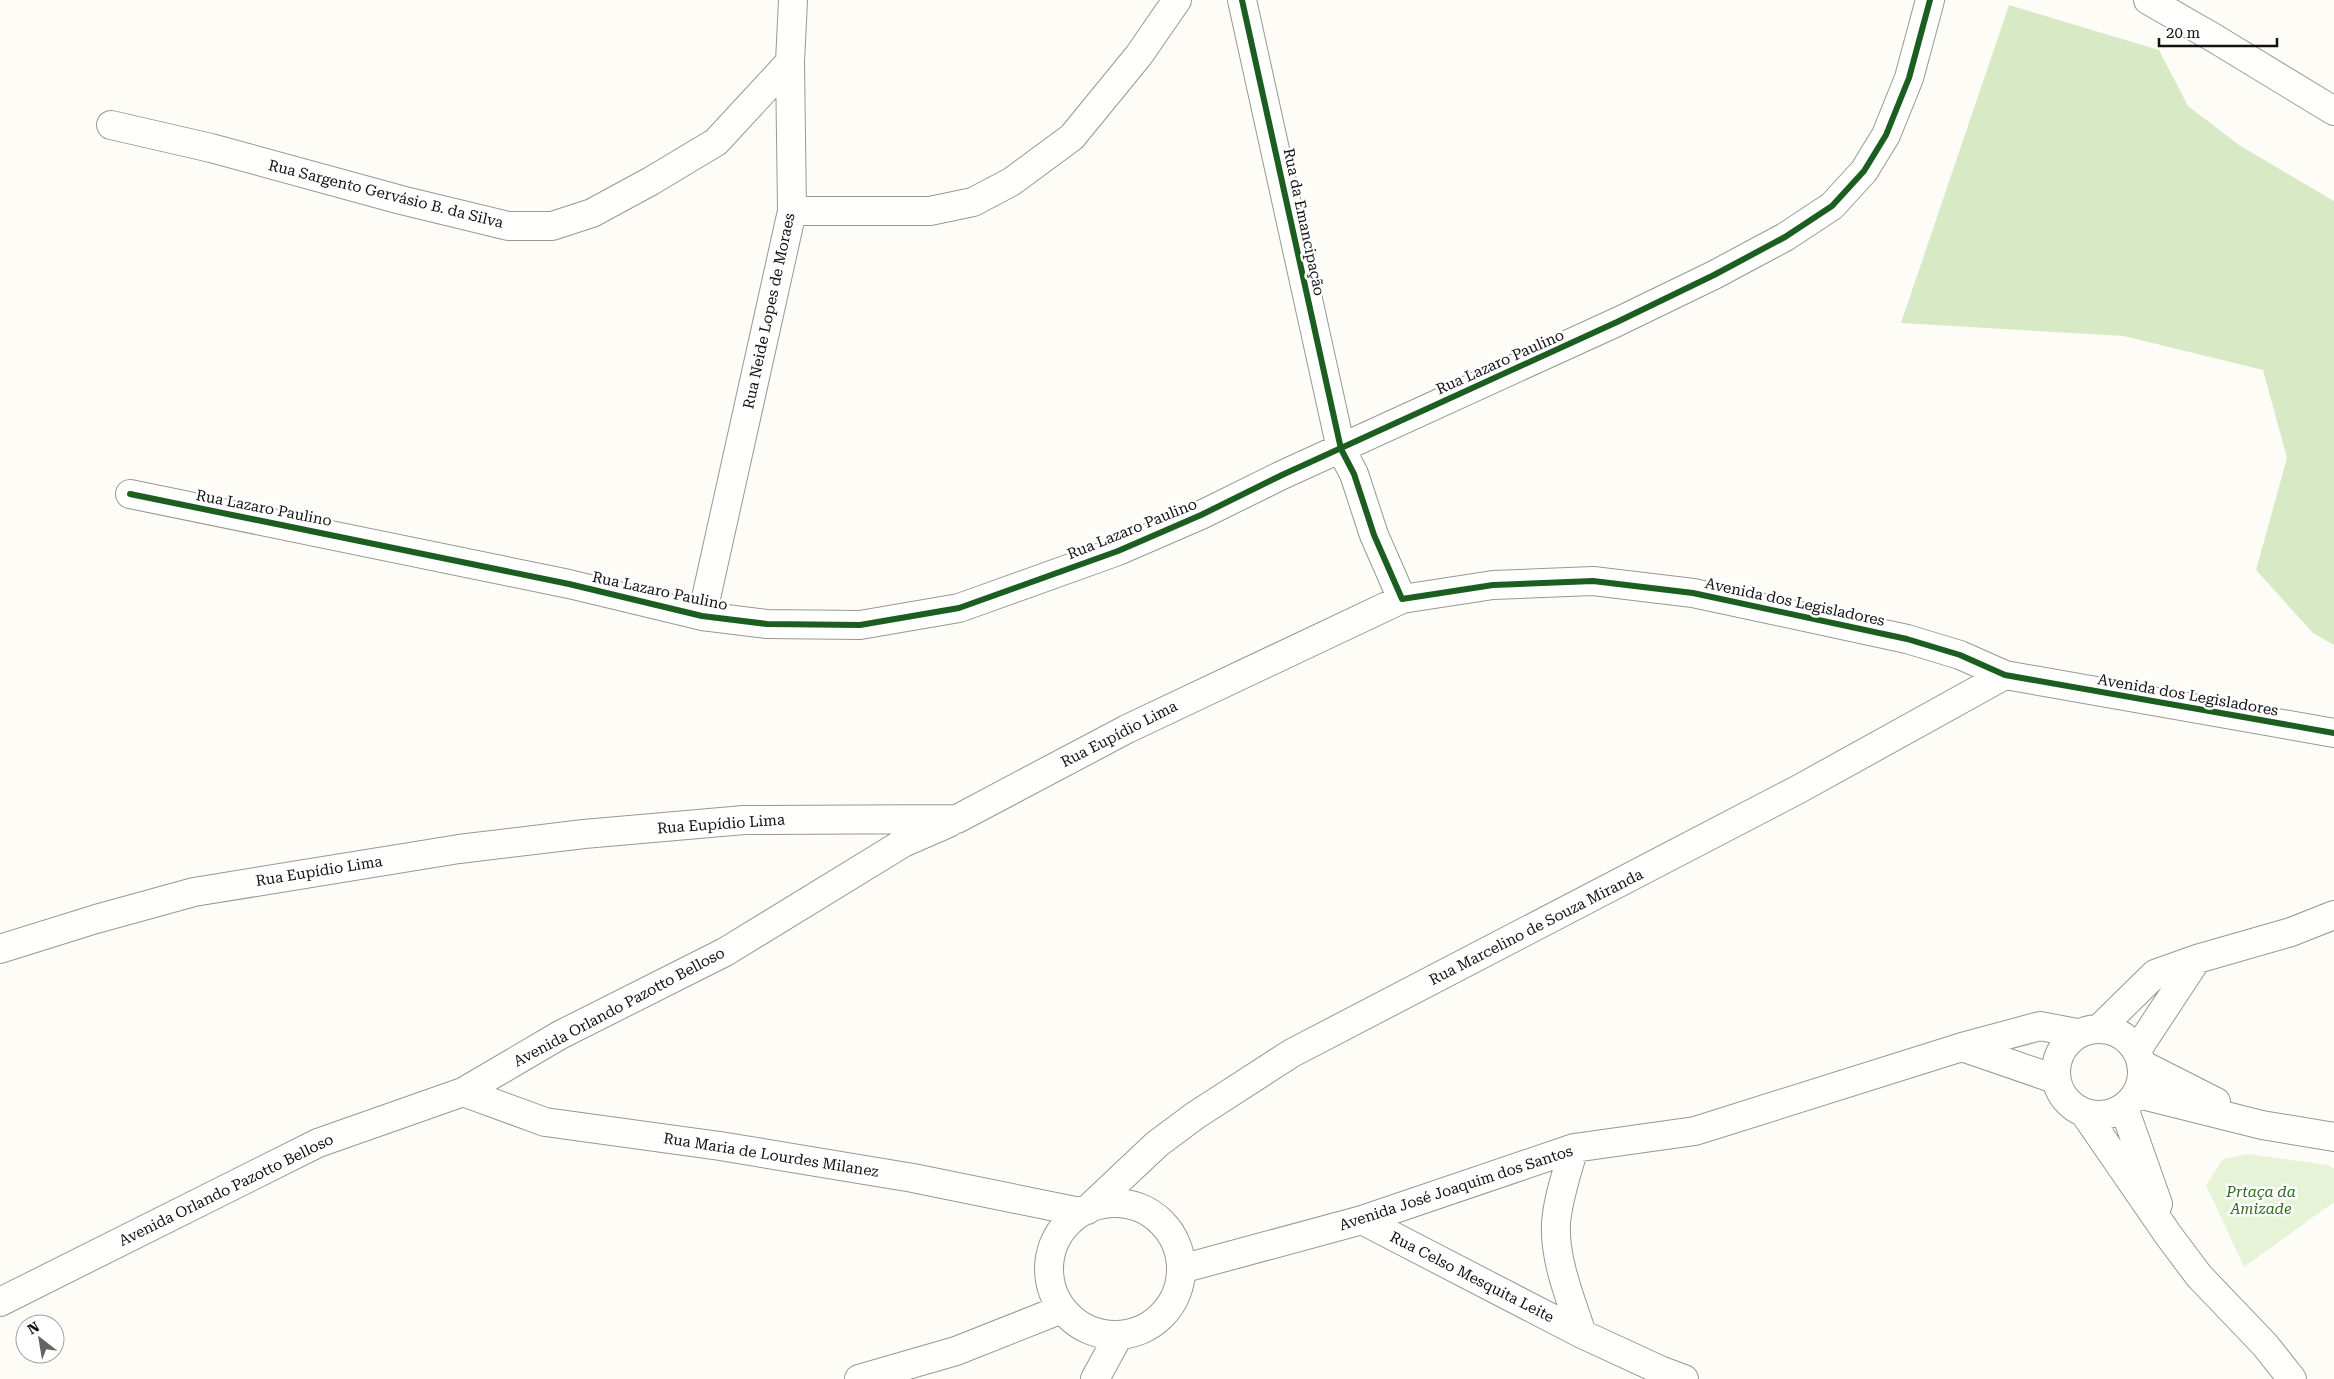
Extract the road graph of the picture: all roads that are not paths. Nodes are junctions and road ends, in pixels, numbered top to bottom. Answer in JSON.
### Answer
{"nodes":[{"id":1,"x":793,"y":0,"type":"edge"},
{"id":2,"x":1177,"y":0,"type":"edge"},
{"id":3,"x":1242,"y":0,"type":"edge"},
{"id":4,"x":1930,"y":0,"type":"edge"},
{"id":5,"x":2148,"y":0,"type":"edge"},
{"id":6,"x":790,"y":62,"type":"junction"},
{"id":7,"x":2334,"y":111,"type":"edge"},
{"id":8,"x":111,"y":125,"type":"dead end"},
{"id":9,"x":792,"y":211,"type":"junction"},
{"id":10,"x":1341,"y":449,"type":"junction"},
{"id":11,"x":130,"y":494,"type":"dead end"},
{"id":12,"x":1402,"y":599,"type":"junction"},
{"id":13,"x":702,"y":616,"type":"junction"},
{"id":14,"x":2005,"y":675,"type":"junction"},
{"id":15,"x":2334,"y":733,"type":"edge"},
{"id":16,"x":957,"y":819,"type":"junction"},
{"id":17,"x":2334,"y":916,"type":"edge"},
{"id":18,"x":0,"y":950,"type":"edge"},
{"id":19,"x":2196,"y":959,"type":"junction"},
{"id":20,"x":2089,"y":1030,"type":"junction"},
{"id":21,"x":1962,"y":1047,"type":"junction"},
{"id":22,"x":2140,"y":1057,"type":"junction"},
{"id":23,"x":2055,"y":1079,"type":"junction"},
{"id":24,"x":464,"y":1092,"type":"junction"},
{"id":25,"x":2131,"y":1101,"type":"junction"},
{"id":26,"x":2085,"y":1114,"type":"junction"},
{"id":27,"x":2262,"y":1125,"type":"junction"},
{"id":28,"x":2334,"y":1137,"type":"edge"},
{"id":29,"x":1574,"y":1148,"type":"junction"},
{"id":30,"x":1084,"y":1211,"type":"junction"},
{"id":31,"x":1362,"y":1220,"type":"junction"},
{"id":32,"x":2169,"y":1236,"type":"junction"},
{"id":33,"x":1181,"y":1269,"type":"junction"},
{"id":34,"x":0,"y":1302,"type":"edge"},
{"id":35,"x":1062,"y":1309,"type":"junction"},
{"id":36,"x":1582,"y":1334,"type":"junction"},
{"id":37,"x":1119,"y":1335,"type":"junction"},
{"id":38,"x":860,"y":1379,"type":"edge"},
{"id":39,"x":1095,"y":1379,"type":"edge"},
{"id":40,"x":1684,"y":1379,"type":"edge"},
{"id":41,"x":2292,"y":1379,"type":"edge"}],
"edges":[{"from":1,"to":6,"type":"street","name":"Rua Neide Lopes de Moraes"},
{"from":2,"to":9,"type":"street"},
{"from":3,"to":10,"type":"street","name":"Rua da Emancipação"},
{"from":4,"to":10,"type":"street","name":"Rua Lazaro Paulino"},
{"from":5,"to":7,"type":"street"},
{"from":6,"to":8,"type":"street","name":"Rua Sargento Gervásio B. da Silva"},
{"from":6,"to":9,"type":"street","name":"Rua Neide Lopes de Moraes"},
{"from":9,"to":13,"type":"street","name":"Rua Neide Lopes de Moraes"},
{"from":10,"to":12,"type":"street"},
{"from":10,"to":13,"type":"street","name":"Rua Lazaro Paulino"},
{"from":11,"to":13,"type":"street","name":"Rua Lazaro Paulino"},
{"from":12,"to":14,"type":"street","name":"Avenida dos Legisladores"},
{"from":12,"to":16,"type":"street","name":"Rua Eupídio Lima"},
{"from":14,"to":15,"type":"street","name":"Avenida dos Legisladores"},
{"from":14,"to":30,"type":"street","name":"Rua Marcelino de Souza Miranda"},
{"from":16,"to":18,"type":"street","name":"Rua Eupídio Lima"},
{"from":16,"to":24,"type":"street","name":"Avenida Orlando Pazotto Belloso"},
{"from":17,"to":19,"type":"street"},
{"from":19,"to":20,"type":"street"},
{"from":19,"to":22,"type":"street"},
{"from":20,"to":21,"type":"street","name":"Avenida José Joaquim dos Santos"},
{"from":20,"to":22,"type":"street"},
{"from":20,"to":23,"type":"street"},
{"from":21,"to":23,"type":"street"},
{"from":21,"to":29,"type":"street","name":"Avenida José Joaquim dos Santos"},
{"from":22,"to":25,"type":"street"},
{"from":22,"to":27,"type":"street"},
{"from":23,"to":26,"type":"street"},
{"from":24,"to":30,"type":"street","name":"Rua Maria de Lourdes Milanez"},
{"from":24,"to":34,"type":"street","name":"Avenida Orlando Pazotto Belloso"},
{"from":25,"to":26,"type":"street"},
{"from":25,"to":27,"type":"street"},
{"from":25,"to":32,"type":"street"},
{"from":26,"to":32,"type":"street"},
{"from":27,"to":28,"type":"street"},
{"from":29,"to":31,"type":"street","name":"Avenida José Joaquim dos Santos"},
{"from":29,"to":36,"type":"street","name":"Rua Celso Mesquita Leite"},
{"from":30,"to":33,"type":"street"},
{"from":30,"to":35,"type":"street"},
{"from":31,"to":33,"type":"street","name":"Avenida José Joaquim dos Santos"},
{"from":31,"to":36,"type":"street","name":"Rua Celso Mesquita Leite"},
{"from":32,"to":41,"type":"street"},
{"from":33,"to":37,"type":"street"},
{"from":35,"to":37,"type":"street"},
{"from":35,"to":38,"type":"street"},
{"from":36,"to":40,"type":"street","name":"Rua Celso Mesquita Leite"},
{"from":37,"to":39,"type":"street"}]}
